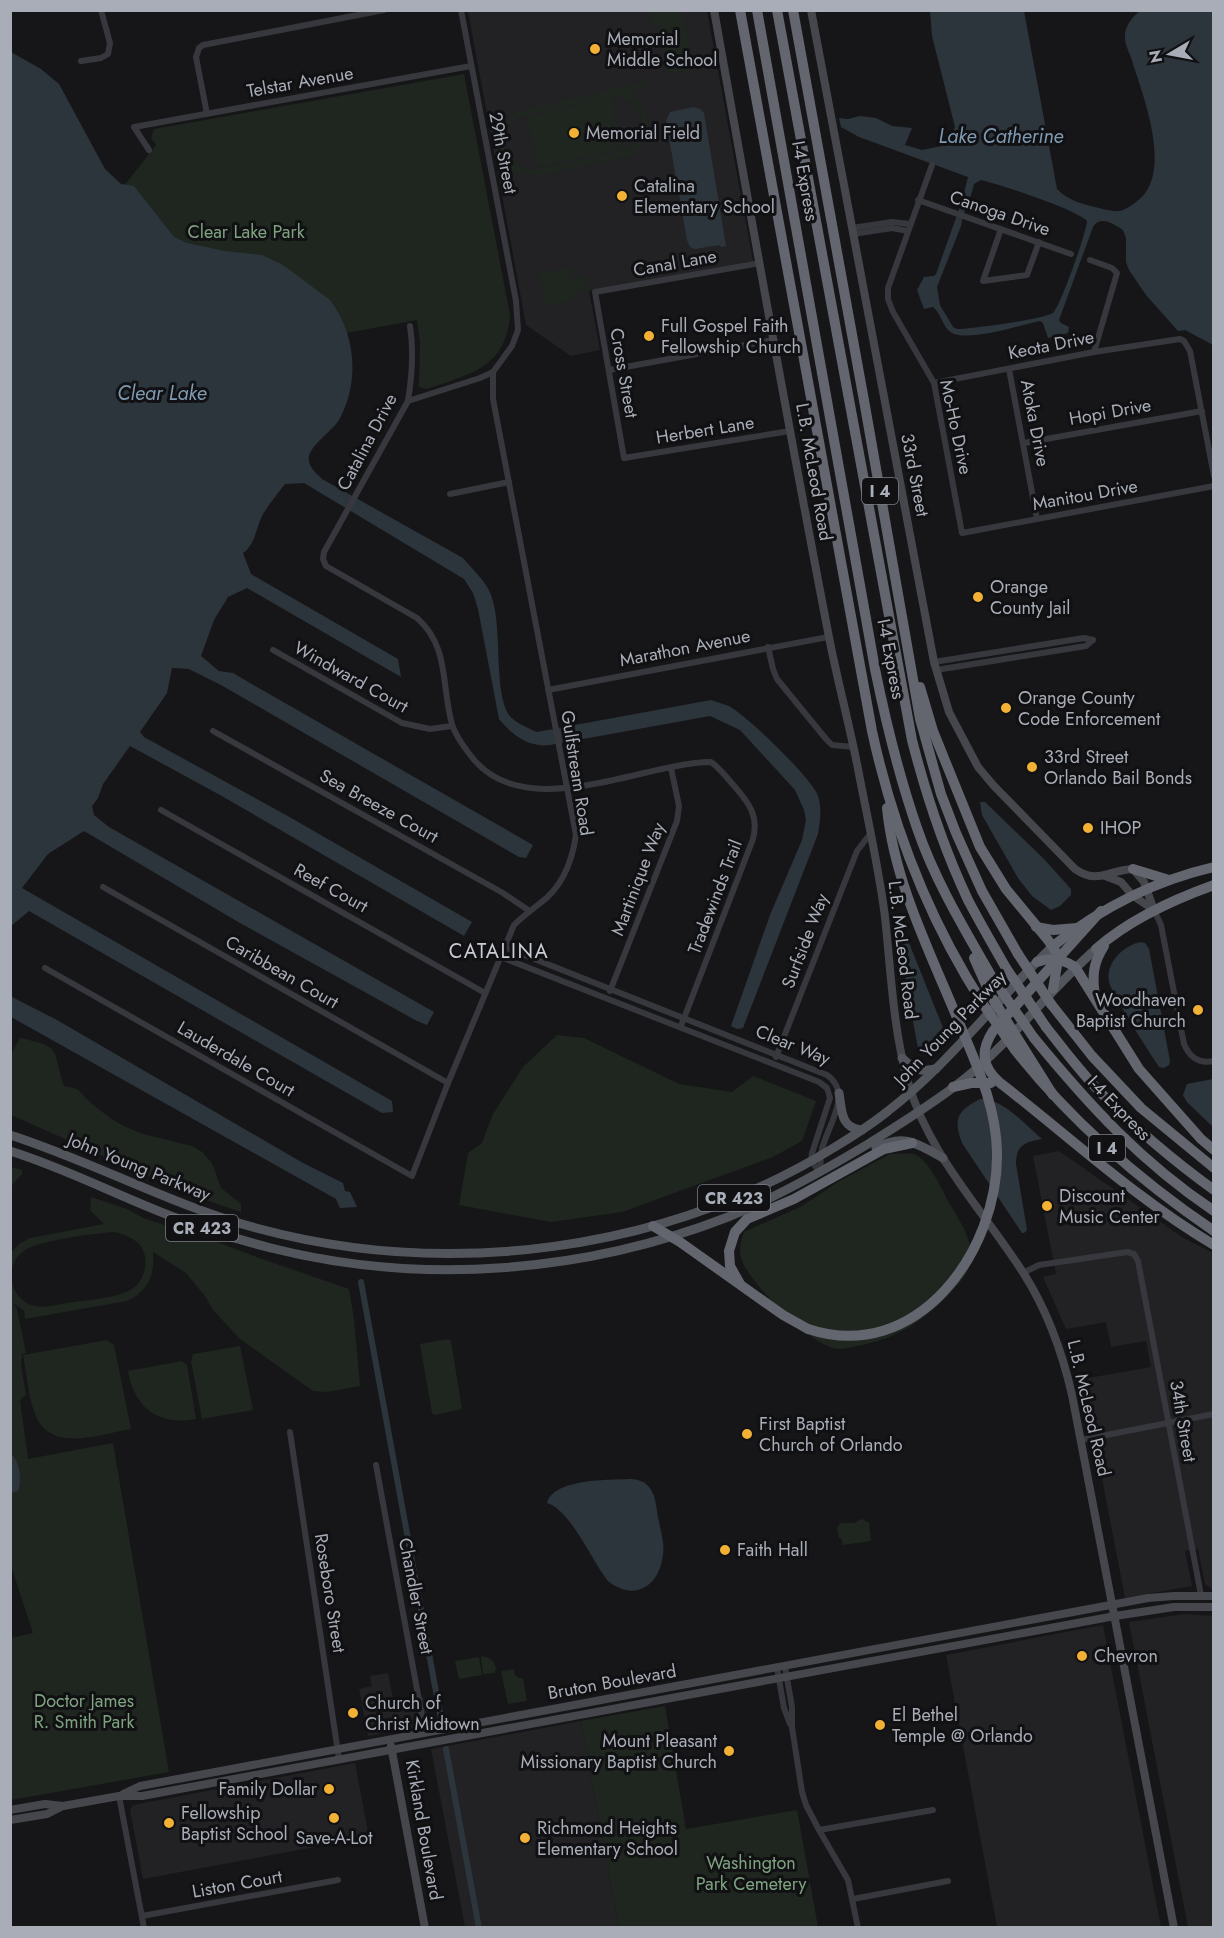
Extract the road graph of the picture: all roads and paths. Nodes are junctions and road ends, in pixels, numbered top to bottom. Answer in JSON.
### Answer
{"nodes":[{"id":1,"x":101,"y":10,"type":"edge"},
{"id":2,"x":384,"y":10,"type":"edge"},
{"id":3,"x":461,"y":10,"type":"edge"},
{"id":4,"x":714,"y":10,"type":"edge"},
{"id":5,"x":740,"y":10,"type":"edge"},
{"id":6,"x":757,"y":10,"type":"edge"},
{"id":7,"x":777,"y":10,"type":"edge"},
{"id":8,"x":793,"y":10,"type":"edge"},
{"id":9,"x":811,"y":10,"type":"edge"},
{"id":10,"x":81,"y":61,"type":"dead end"},
{"id":11,"x":471,"y":66,"type":"junction"},
{"id":12,"x":207,"y":114,"type":"junction"},
{"id":13,"x":149,"y":150,"type":"dead end"},
{"id":14,"x":932,"y":165,"type":"dead end"},
{"id":15,"x":918,"y":200,"type":"junction"},
{"id":16,"x":909,"y":227,"type":"junction"},
{"id":17,"x":1001,"y":229,"type":"junction"},
{"id":18,"x":852,"y":231,"type":"junction"},
{"id":19,"x":1039,"y":242,"type":"junction"},
{"id":20,"x":1071,"y":254,"type":"dead end"},
{"id":21,"x":1090,"y":260,"type":"dead end"},
{"id":22,"x":760,"y":263,"type":"junction"},
{"id":23,"x":595,"y":292,"type":"joint"},
{"id":24,"x":410,"y":326,"type":"dead end"},
{"id":25,"x":773,"y":340,"type":"junction"},
{"id":26,"x":1094,"y":352,"type":"junction"},
{"id":27,"x":1009,"y":369,"type":"junction"},
{"id":28,"x":609,"y":370,"type":"junction"},
{"id":29,"x":493,"y":372,"type":"junction"},
{"id":30,"x":934,"y":383,"type":"junction"},
{"id":31,"x":408,"y":401,"type":"junction"},
{"id":32,"x":1202,"y":411,"type":"junction"},
{"id":33,"x":790,"y":431,"type":"junction"},
{"id":34,"x":1024,"y":443,"type":"junction"},
{"id":35,"x":624,"y":458,"type":"joint"},
{"id":36,"x":1214,"y":476,"type":"edge"},
{"id":37,"x":509,"y":482,"type":"junction"},
{"id":38,"x":1214,"y":486,"type":"edge"},
{"id":39,"x":450,"y":494,"type":"dead end"},
{"id":40,"x":1037,"y":519,"type":"junction"},
{"id":41,"x":962,"y":532,"type":"joint"},
{"id":42,"x":326,"y":566,"type":"joint"},
{"id":43,"x":901,"y":620,"type":"junction"},
{"id":44,"x":828,"y":637,"type":"junction"},
{"id":45,"x":768,"y":647,"type":"junction"},
{"id":46,"x":273,"y":650,"type":"dead end"},
{"id":47,"x":935,"y":666,"type":"junction"},
{"id":48,"x":548,"y":690,"type":"junction"},
{"id":49,"x":452,"y":726,"type":"junction"},
{"id":50,"x":213,"y":731,"type":"dead end"},
{"id":51,"x":854,"y":747,"type":"junction"},
{"id":52,"x":671,"y":768,"type":"junction"},
{"id":53,"x":566,"y":789,"type":"junction"},
{"id":54,"x":885,"y":789,"type":"junction"},
{"id":55,"x":161,"y":810,"type":"dead end"},
{"id":56,"x":870,"y":834,"type":"junction"},
{"id":57,"x":1214,"y":867,"type":"edge"},
{"id":58,"x":1133,"y":869,"type":"junction"},
{"id":59,"x":1105,"y":876,"type":"junction"},
{"id":60,"x":1168,"y":880,"type":"junction"},
{"id":61,"x":1214,"y":885,"type":"edge"},
{"id":62,"x":102,"y":887,"type":"dead end"},
{"id":63,"x":1146,"y":889,"type":"junction"},
{"id":64,"x":1132,"y":895,"type":"junction"},
{"id":65,"x":528,"y":910,"type":"junction"},
{"id":66,"x":1154,"y":910,"type":"junction"},
{"id":67,"x":954,"y":911,"type":"junction"},
{"id":68,"x":1101,"y":911,"type":"junction"},
{"id":69,"x":1036,"y":927,"type":"junction"},
{"id":70,"x":1077,"y":928,"type":"junction"},
{"id":71,"x":1109,"y":938,"type":"junction"},
{"id":72,"x":1053,"y":946,"type":"junction"},
{"id":73,"x":504,"y":947,"type":"junction"},
{"id":74,"x":1096,"y":949,"type":"joint"},
{"id":75,"x":501,"y":957,"type":"junction"},
{"id":76,"x":1058,"y":960,"type":"junction"},
{"id":77,"x":1037,"y":962,"type":"junction"},
{"id":78,"x":45,"y":968,"type":"dead end"},
{"id":79,"x":1075,"y":968,"type":"junction"},
{"id":80,"x":612,"y":989,"type":"junction"},
{"id":81,"x":1053,"y":989,"type":"junction"},
{"id":82,"x":485,"y":993,"type":"junction"},
{"id":83,"x":606,"y":998,"type":"junction"},
{"id":84,"x":987,"y":1000,"type":"junction"},
{"id":85,"x":1096,"y":1003,"type":"junction"},
{"id":86,"x":685,"y":1018,"type":"junction"},
{"id":87,"x":681,"y":1026,"type":"junction"},
{"id":88,"x":777,"y":1054,"type":"junction"},
{"id":89,"x":902,"y":1058,"type":"junction"},
{"id":90,"x":1214,"y":1061,"type":"edge"},
{"id":91,"x":984,"y":1062,"type":"junction"},
{"id":92,"x":773,"y":1063,"type":"junction"},
{"id":93,"x":936,"y":1070,"type":"junction"},
{"id":94,"x":447,"y":1083,"type":"junction"},
{"id":95,"x":953,"y":1087,"type":"junction"},
{"id":96,"x":1007,"y":1089,"type":"junction"},
{"id":97,"x":911,"y":1092,"type":"junction"},
{"id":98,"x":839,"y":1093,"type":"junction"},
{"id":99,"x":1053,"y":1095,"type":"junction"},
{"id":100,"x":919,"y":1112,"type":"junction"},
{"id":101,"x":862,"y":1130,"type":"junction"},
{"id":102,"x":10,"y":1135,"type":"edge"},
{"id":103,"x":912,"y":1143,"type":"junction"},
{"id":104,"x":1214,"y":1150,"type":"edge"},
{"id":105,"x":10,"y":1151,"type":"edge"},
{"id":106,"x":821,"y":1155,"type":"junction"},
{"id":107,"x":943,"y":1158,"type":"junction"},
{"id":108,"x":843,"y":1159,"type":"junction"},
{"id":109,"x":811,"y":1161,"type":"junction"},
{"id":110,"x":1214,"y":1168,"type":"edge"},
{"id":111,"x":820,"y":1173,"type":"junction"},
{"id":112,"x":412,"y":1176,"type":"joint"},
{"id":113,"x":1214,"y":1190,"type":"edge"},
{"id":114,"x":1214,"y":1211,"type":"edge"},
{"id":115,"x":653,"y":1226,"type":"junction"},
{"id":116,"x":1214,"y":1231,"type":"edge"},
{"id":117,"x":670,"y":1237,"type":"junction"},
{"id":118,"x":1214,"y":1245,"type":"edge"},
{"id":119,"x":1023,"y":1273,"type":"junction"},
{"id":120,"x":740,"y":1284,"type":"junction"},
{"id":121,"x":1214,"y":1414,"type":"edge"},
{"id":122,"x":1168,"y":1423,"type":"junction"},
{"id":123,"x":290,"y":1432,"type":"dead end"},
{"id":124,"x":1081,"y":1440,"type":"junction"},
{"id":125,"x":376,"y":1465,"type":"dead end"},
{"id":126,"x":1201,"y":1595,"type":"junction"},
{"id":127,"x":1214,"y":1596,"type":"edge"},
{"id":128,"x":1113,"y":1606,"type":"junction"},
{"id":129,"x":1214,"y":1607,"type":"edge"},
{"id":130,"x":1115,"y":1616,"type":"junction"},
{"id":131,"x":890,"y":1647,"type":"junction"},
{"id":132,"x":892,"y":1657,"type":"junction"},
{"id":133,"x":781,"y":1667,"type":"junction"},
{"id":134,"x":783,"y":1677,"type":"junction"},
{"id":135,"x":686,"y":1685,"type":"junction"},
{"id":136,"x":687,"y":1695,"type":"junction"},
{"id":137,"x":569,"y":1706,"type":"junction"},
{"id":138,"x":571,"y":1716,"type":"junction"},
{"id":139,"x":425,"y":1733,"type":"junction"},
{"id":140,"x":390,"y":1739,"type":"junction"},
{"id":141,"x":337,"y":1749,"type":"junction"},
{"id":142,"x":392,"y":1749,"type":"junction"},
{"id":143,"x":339,"y":1759,"type":"junction"},
{"id":144,"x":248,"y":1766,"type":"junction"},
{"id":145,"x":196,"y":1776,"type":"junction"},
{"id":146,"x":250,"y":1776,"type":"junction"},
{"id":147,"x":198,"y":1786,"type":"junction"},
{"id":148,"x":119,"y":1796,"type":"junction"},
{"id":149,"x":63,"y":1806,"type":"junction"},
{"id":150,"x":10,"y":1810,"type":"edge"},
{"id":151,"x":933,"y":1810,"type":"dead end"},
{"id":152,"x":10,"y":1820,"type":"edge"},
{"id":153,"x":819,"y":1830,"type":"junction"},
{"id":154,"x":338,"y":1880,"type":"dead end"},
{"id":155,"x":948,"y":1881,"type":"dead end"},
{"id":156,"x":852,"y":1899,"type":"junction"},
{"id":157,"x":142,"y":1916,"type":"junction"},
{"id":158,"x":144,"y":1928,"type":"edge"},
{"id":159,"x":425,"y":1928,"type":"edge"},
{"id":160,"x":858,"y":1928,"type":"edge"},
{"id":161,"x":1174,"y":1928,"type":"edge"}],
"edges":[{"from":1,"to":10,"type":"street"},
{"from":2,"to":12,"type":"street"},
{"from":3,"to":11,"type":"street","name":"29th Street"},
{"from":4,"to":22,"type":"street","name":"L.B. McLeod Road"},
{"from":5,"to":54,"type":"highway","number":"I 4"},
{"from":6,"to":67,"type":"highway","name":"I-4 Express"},
{"from":7,"to":113,"type":"highway","name":"I-4 Express","bridge":true},
{"from":8,"to":43,"type":"highway","number":"I 4"},
{"from":9,"to":18,"type":"street","name":"33rd Street"},
{"from":11,"to":12,"type":"street","name":"Telstar Avenue"},
{"from":11,"to":29,"type":"street","name":"29th Street"},
{"from":12,"to":13,"type":"street","name":"Telstar Avenue"},
{"from":14,"to":15,"type":"street","name":"Mo-Ho Drive"},
{"from":15,"to":16,"type":"street","name":"Mo-Ho Drive"},
{"from":15,"to":17,"type":"street","name":"Canoga Drive"},
{"from":16,"to":18,"type":"street"},
{"from":16,"to":30,"type":"street","name":"Mo-Ho Drive"},
{"from":17,"to":19,"type":"street","name":"Canoga Drive"},
{"from":17,"to":19,"type":"street"},
{"from":18,"to":47,"type":"street","name":"33rd Street"},
{"from":19,"to":20,"type":"street","name":"Canoga Drive"},
{"from":21,"to":26,"type":"street"},
{"from":22,"to":23,"type":"street","name":"Canal Lane"},
{"from":22,"to":25,"type":"street","name":"L.B. McLeod Road"},
{"from":23,"to":28,"type":"street","name":"Cross Street"},
{"from":24,"to":31,"type":"street","name":"Catalina Drive"},
{"from":25,"to":28,"type":"street"},
{"from":25,"to":33,"type":"street","name":"L.B. McLeod Road"},
{"from":26,"to":27,"type":"street","name":"Keota Drive"},
{"from":26,"to":32,"type":"street","name":"Keota Drive"},
{"from":27,"to":30,"type":"street","name":"Keota Drive"},
{"from":27,"to":34,"type":"street","name":"Atoka Drive"},
{"from":28,"to":35,"type":"street","name":"Cross Street"},
{"from":29,"to":31,"type":"street"},
{"from":29,"to":37,"type":"street","name":"Gulfstream Road"},
{"from":30,"to":41,"type":"street","name":"Mo-Ho Drive"},
{"from":31,"to":42,"type":"street","name":"Catalina Drive"},
{"from":32,"to":34,"type":"street","name":"Hopi Drive"},
{"from":32,"to":36,"type":"street"},
{"from":33,"to":35,"type":"street","name":"Herbert Lane"},
{"from":33,"to":44,"type":"street","name":"L.B. McLeod Road"},
{"from":34,"to":40,"type":"street","name":"Atoka Drive"},
{"from":37,"to":39,"type":"street"},
{"from":37,"to":48,"type":"street","name":"Gulfstream Road"},
{"from":38,"to":40,"type":"street","name":"Manitou Drive"},
{"from":40,"to":41,"type":"street","name":"Manitou Drive"},
{"from":42,"to":49,"type":"street","name":"Tradewinds Trail"},
{"from":43,"to":69,"type":"highway"},
{"from":43,"to":110,"type":"highway","number":"I 4","bridge":true},
{"from":44,"to":45,"type":"street","name":"Marathon Avenue"},
{"from":44,"to":51,"type":"street","name":"L.B. McLeod Road"},
{"from":45,"to":48,"type":"street","name":"Marathon Avenue"},
{"from":45,"to":51,"type":"street"},
{"from":46,"to":49,"type":"street","name":"Windward Court"},
{"from":47,"to":47,"type":"street"},
{"from":47,"to":59,"type":"street","name":"33rd Street"},
{"from":48,"to":53,"type":"street","name":"Gulfstream Road"},
{"from":49,"to":53,"type":"street","name":"Tradewinds Trail"},
{"from":50,"to":65,"type":"street","name":"Sea Breeze Court"},
{"from":51,"to":56,"type":"street","name":"L.B. McLeod Road"},
{"from":52,"to":53,"type":"street","name":"Tradewinds Trail"},
{"from":52,"to":80,"type":"street","name":"Martinique Way"},
{"from":52,"to":86,"type":"street","name":"Tradewinds Trail"},
{"from":53,"to":65,"type":"street","name":"Gulfstream Road"},
{"from":54,"to":84,"type":"highway","number":"I 4"},
{"from":54,"to":120,"type":"highway","bridge":true},
{"from":55,"to":82,"type":"street","name":"Reef Court"},
{"from":56,"to":88,"type":"street","name":"Surfside Way"},
{"from":56,"to":89,"type":"street","name":"L.B. McLeod Road"},
{"from":57,"to":60,"type":"highway","name":"John Young Parkway","number":"CR 423"},
{"from":58,"to":59,"type":"street","name":"33rd Street"},
{"from":58,"to":60,"type":"highway"},
{"from":58,"to":63,"type":"street"},
{"from":59,"to":64,"type":"street","name":"33rd Street"},
{"from":60,"to":63,"type":"highway","name":"John Young Parkway","number":"CR 423"},
{"from":61,"to":66,"type":"highway","name":"John Young Parkway","number":"CR 423"},
{"from":62,"to":94,"type":"street","name":"Caribbean Court"},
{"from":63,"to":64,"type":"highway","name":"John Young Parkway","number":"CR 423"},
{"from":63,"to":66,"type":"street"},
{"from":64,"to":66,"type":"street","name":"33rd Street"},
{"from":64,"to":68,"type":"highway","name":"John Young Parkway","number":"CR 423"},
{"from":65,"to":73,"type":"street","name":"Gulfstream Road"},
{"from":66,"to":71,"type":"highway","name":"John Young Parkway","number":"CR 423"},
{"from":66,"to":90,"type":"street"},
{"from":67,"to":84,"type":"highway"},
{"from":67,"to":114,"type":"highway","name":"I-4 Express","bridge":true},
{"from":68,"to":70,"type":"highway","name":"John Young Parkway","number":"CR 423"},
{"from":68,"to":76,"type":"highway"},
{"from":69,"to":70,"type":"highway"},
{"from":69,"to":72,"type":"highway"},
{"from":70,"to":72,"type":"highway","name":"John Young Parkway","number":"CR 423"},
{"from":71,"to":74,"type":"highway","name":"John Young Parkway","number":"CR 423"},
{"from":71,"to":85,"type":"highway"},
{"from":72,"to":76,"type":"highway"},
{"from":72,"to":77,"type":"main road","name":"John Young Parkway","number":"CR 423"},
{"from":73,"to":75,"type":"street","name":"Gulfstream Road"},
{"from":73,"to":80,"type":"street","name":"Clear Way"},
{"from":74,"to":79,"type":"main road","name":"John Young Parkway","number":"CR 423"},
{"from":75,"to":82,"type":"street","name":"Gulfstream Road"},
{"from":75,"to":83,"type":"street","name":"Clear Way"},
{"from":76,"to":77,"type":"highway"},
{"from":76,"to":79,"type":"highway"},
{"from":76,"to":81,"type":"highway"},
{"from":76,"to":91,"type":"highway"},
{"from":77,"to":93,"type":"main road","name":"John Young Parkway","number":"CR 423"},
{"from":78,"to":112,"type":"street","name":"Lauderdale Court"},
{"from":79,"to":81,"type":"main road","name":"John Young Parkway","number":"CR 423"},
{"from":79,"to":85,"type":"highway"},
{"from":80,"to":83,"type":"street","name":"Martinique Way"},
{"from":80,"to":86,"type":"street","name":"Clear Way"},
{"from":81,"to":91,"type":"main road","name":"John Young Parkway","number":"CR 423"},
{"from":82,"to":94,"type":"street","name":"Gulfstream Road"},
{"from":83,"to":87,"type":"street","name":"Clear Way"},
{"from":84,"to":99,"type":"highway","bridge":true},
{"from":84,"to":99,"type":"highway","number":"I 4","bridge":true},
{"from":85,"to":104,"type":"highway"},
{"from":86,"to":87,"type":"street","name":"Tradewinds Trail"},
{"from":86,"to":88,"type":"street","name":"Clear Way"},
{"from":87,"to":92,"type":"street","name":"Clear Way"},
{"from":88,"to":92,"type":"street","name":"Surfside Way"},
{"from":88,"to":98,"type":"street","name":"Clear Way"},
{"from":89,"to":93,"type":"main road"},
{"from":89,"to":97,"type":"street","name":"L.B. McLeod Road"},
{"from":91,"to":95,"type":"main road","name":"John Young Parkway","number":"CR 423"},
{"from":91,"to":96,"type":"highway"},
{"from":92,"to":109,"type":"street","name":"Clear Way"},
{"from":93,"to":97,"type":"main road","name":"John Young Parkway","number":"CR 423"},
{"from":94,"to":112,"type":"street","name":"Gulfstream Road"},
{"from":95,"to":96,"type":"highway"},
{"from":95,"to":100,"type":"main road","name":"John Young Parkway","number":"CR 423"},
{"from":96,"to":118,"type":"highway"},
{"from":97,"to":100,"type":"street","name":"L.B. McLeod Road"},
{"from":97,"to":101,"type":"main road","name":"John Young Parkway","number":"CR 423"},
{"from":98,"to":101,"type":"main road"},
{"from":98,"to":106,"type":"street"},
{"from":99,"to":116,"type":"highway","number":"I 4"},
{"from":100,"to":107,"type":"street","name":"L.B. McLeod Road"},
{"from":100,"to":108,"type":"main road","name":"John Young Parkway","number":"CR 423"},
{"from":101,"to":106,"type":"main road","name":"John Young Parkway","number":"CR 423"},
{"from":102,"to":115,"type":"main road","name":"John Young Parkway","number":"CR 423"},
{"from":103,"to":107,"type":"main road"},
{"from":103,"to":108,"type":"main road"},
{"from":103,"to":120,"type":"highway"},
{"from":105,"to":117,"type":"main road","name":"John Young Parkway","number":"CR 423"},
{"from":106,"to":109,"type":"main road","name":"John Young Parkway","number":"CR 423"},
{"from":106,"to":111,"type":"street"},
{"from":107,"to":119,"type":"street","name":"L.B. McLeod Road"},
{"from":108,"to":111,"type":"main road","name":"John Young Parkway","number":"CR 423"},
{"from":109,"to":111,"type":"street"},
{"from":109,"to":115,"type":"main road","name":"John Young Parkway","number":"CR 423"},
{"from":111,"to":117,"type":"main road","name":"John Young Parkway","number":"CR 423"},
{"from":115,"to":117,"type":"highway"},
{"from":117,"to":120,"type":"highway"},
{"from":119,"to":122,"type":"street","name":"34th Street"},
{"from":119,"to":124,"type":"street","name":"L.B. McLeod Road"},
{"from":121,"to":122,"type":"street"},
{"from":122,"to":124,"type":"street"},
{"from":122,"to":126,"type":"street","name":"34th Street"},
{"from":123,"to":141,"type":"street","name":"Roseboro Street"},
{"from":124,"to":128,"type":"street","name":"L.B. McLeod Road"},
{"from":125,"to":139,"type":"street","name":"Chandler Street"},
{"from":126,"to":127,"type":"street","name":"Bruton Boulevard"},
{"from":126,"to":128,"type":"street","name":"Bruton Boulevard"},
{"from":128,"to":130,"type":"street","name":"L.B. McLeod Road"},
{"from":128,"to":131,"type":"street","name":"Bruton Boulevard"},
{"from":129,"to":130,"type":"street","name":"Bruton Boulevard"},
{"from":130,"to":132,"type":"street","name":"Bruton Boulevard"},
{"from":130,"to":161,"type":"street","name":"L.B. McLeod Road"},
{"from":131,"to":132,"type":"street"},
{"from":131,"to":133,"type":"street","name":"Bruton Boulevard"},
{"from":132,"to":134,"type":"street","name":"Bruton Boulevard"},
{"from":133,"to":134,"type":"street"},
{"from":133,"to":135,"type":"street","name":"Bruton Boulevard"},
{"from":134,"to":136,"type":"street","name":"Bruton Boulevard"},
{"from":134,"to":153,"type":"street"},
{"from":135,"to":136,"type":"street"},
{"from":135,"to":137,"type":"street","name":"Bruton Boulevard"},
{"from":136,"to":138,"type":"street","name":"Bruton Boulevard"},
{"from":137,"to":138,"type":"street"},
{"from":137,"to":139,"type":"street","name":"Bruton Boulevard"},
{"from":138,"to":142,"type":"street","name":"Bruton Boulevard"},
{"from":139,"to":140,"type":"street","name":"Bruton Boulevard"},
{"from":140,"to":141,"type":"street","name":"Bruton Boulevard"},
{"from":140,"to":142,"type":"street","name":"Kirkland Boulevard"},
{"from":141,"to":143,"type":"street","name":"Roseboro Street"},
{"from":141,"to":144,"type":"street","name":"Bruton Boulevard"},
{"from":142,"to":143,"type":"street","name":"Bruton Boulevard"},
{"from":142,"to":159,"type":"street","name":"Kirkland Boulevard"},
{"from":143,"to":146,"type":"street","name":"Bruton Boulevard"},
{"from":144,"to":145,"type":"street","name":"Bruton Boulevard"},
{"from":144,"to":146,"type":"street"},
{"from":145,"to":147,"type":"street"},
{"from":145,"to":148,"type":"street","name":"Bruton Boulevard"},
{"from":146,"to":147,"type":"street","name":"Bruton Boulevard"},
{"from":147,"to":148,"type":"street","name":"Bruton Boulevard"},
{"from":148,"to":149,"type":"street","name":"Bruton Boulevard"},
{"from":148,"to":157,"type":"street"},
{"from":149,"to":150,"type":"street","name":"Bruton Boulevard"},
{"from":149,"to":152,"type":"street","name":"Bruton Boulevard"},
{"from":151,"to":153,"type":"street"},
{"from":153,"to":156,"type":"street"},
{"from":154,"to":157,"type":"street","name":"Liston Court"},
{"from":155,"to":156,"type":"street"},
{"from":156,"to":160,"type":"street"},
{"from":157,"to":158,"type":"street"}]}
